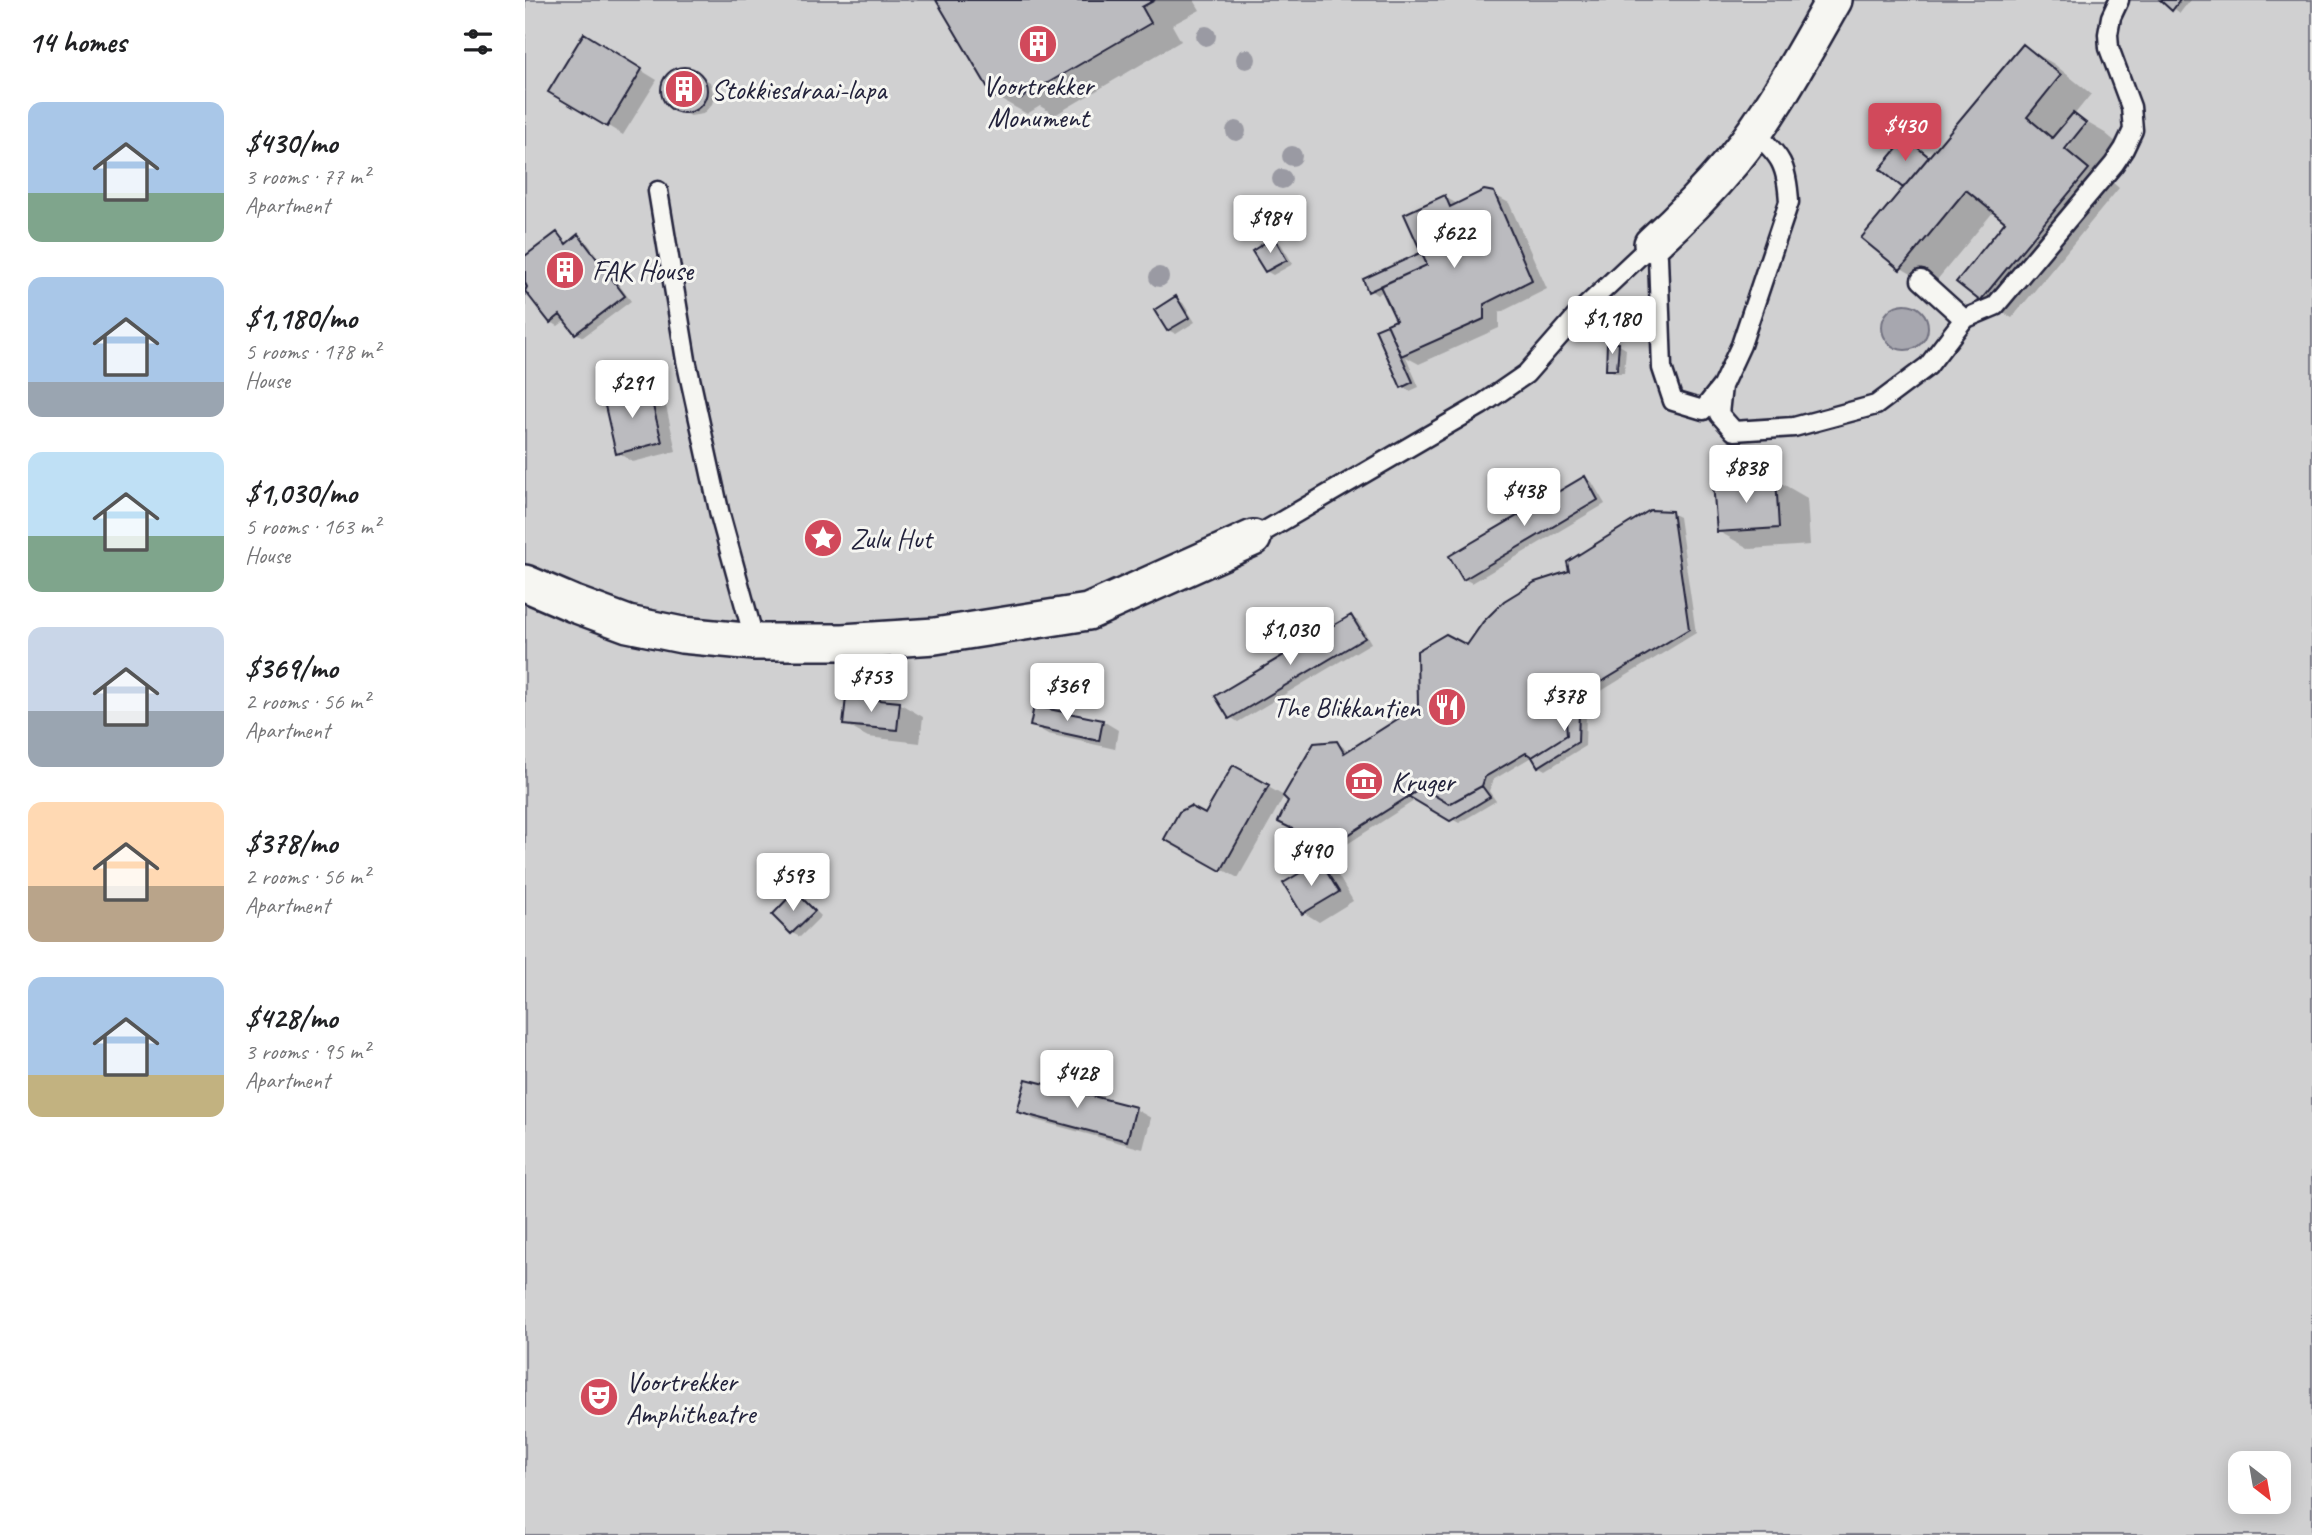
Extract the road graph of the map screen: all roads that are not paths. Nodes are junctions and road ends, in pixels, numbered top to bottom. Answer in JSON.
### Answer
{"nodes":[{"id":1,"x":1834,"y":0,"type":"edge"},
{"id":2,"x":2119,"y":0,"type":"edge"},
{"id":3,"x":1753,"y":132,"type":"junction"},
{"id":4,"x":658,"y":191,"type":"dead end"},
{"id":5,"x":1652,"y":244,"type":"junction"},
{"id":6,"x":1921,"y":280,"type":"dead end"},
{"id":7,"x":1964,"y":319,"type":"junction"},
{"id":8,"x":1722,"y":386,"type":"junction"},
{"id":9,"x":1253,"y":538,"type":"joint"},
{"id":10,"x":525,"y":583,"type":"edge"},
{"id":11,"x":755,"y":642,"type":"junction"}],
"edges":[{"from":1,"to":3,"type":"street"},
{"from":2,"to":7,"type":"lane"},
{"from":3,"to":5,"type":"street"},
{"from":3,"to":8,"type":"lane"},
{"from":4,"to":11,"type":"lane"},
{"from":5,"to":8,"type":"lane"},
{"from":5,"to":9,"type":"lane"},
{"from":6,"to":7,"type":"lane"},
{"from":7,"to":8,"type":"lane"},
{"from":9,"to":11,"type":"street"},
{"from":10,"to":11,"type":"street"}]}
